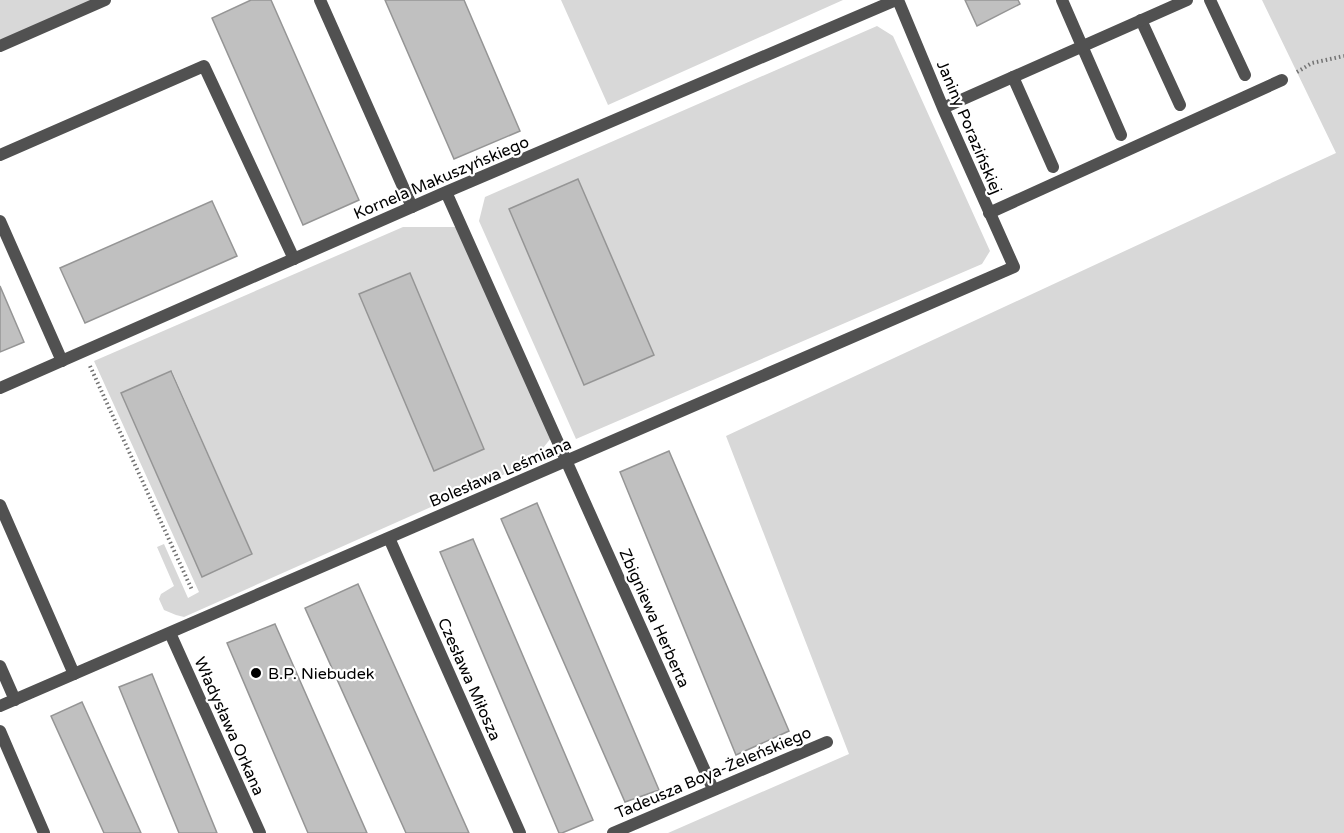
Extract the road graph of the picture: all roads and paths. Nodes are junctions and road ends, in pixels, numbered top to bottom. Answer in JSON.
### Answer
{"nodes":[{"id":1,"x":105,"y":0,"type":"edge"},
{"id":2,"x":320,"y":0,"type":"edge"},
{"id":3,"x":897,"y":0,"type":"edge"},
{"id":4,"x":1062,"y":0,"type":"edge"},
{"id":5,"x":1187,"y":0,"type":"edge"},
{"id":6,"x":1210,"y":0,"type":"edge"},
{"id":7,"x":1141,"y":20,"type":"junction"},
{"id":8,"x":0,"y":46,"type":"edge"},
{"id":9,"x":1082,"y":46,"type":"junction"},
{"id":10,"x":1344,"y":56,"type":"edge"},
{"id":11,"x":1245,"y":75,"type":"dead end"},
{"id":12,"x":1013,"y":77,"type":"junction"},
{"id":13,"x":1282,"y":80,"type":"joint"},
{"id":14,"x":1180,"y":105,"type":"dead end"},
{"id":15,"x":943,"y":108,"type":"junction"},
{"id":16,"x":1121,"y":135,"type":"dead end"},
{"id":17,"x":0,"y":155,"type":"edge"},
{"id":18,"x":1053,"y":167,"type":"dead end"},
{"id":19,"x":446,"y":192,"type":"junction"},
{"id":20,"x":412,"y":207,"type":"junction"},
{"id":21,"x":989,"y":213,"type":"junction"},
{"id":22,"x":0,"y":221,"type":"edge"},
{"id":23,"x":294,"y":259,"type":"junction"},
{"id":24,"x":1014,"y":267,"type":"joint"},
{"id":25,"x":83,"y":352,"type":"junction"},
{"id":26,"x":62,"y":361,"type":"junction"},
{"id":27,"x":0,"y":388,"type":"edge"},
{"id":28,"x":567,"y":461,"type":"junction"},
{"id":29,"x":0,"y":505,"type":"edge"},
{"id":30,"x":389,"y":538,"type":"junction"},
{"id":31,"x":192,"y":590,"type":"dead end"},
{"id":32,"x":170,"y":633,"type":"junction"},
{"id":33,"x":0,"y":666,"type":"edge"},
{"id":34,"x":74,"y":674,"type":"junction"},
{"id":35,"x":15,"y":700,"type":"junction"},
{"id":36,"x":0,"y":706,"type":"edge"},
{"id":37,"x":0,"y":731,"type":"edge"},
{"id":38,"x":827,"y":742,"type":"dead end"},
{"id":39,"x":713,"y":789,"type":"junction"},
{"id":40,"x":44,"y":833,"type":"edge"},
{"id":41,"x":260,"y":833,"type":"edge"},
{"id":42,"x":520,"y":833,"type":"edge"},
{"id":43,"x":613,"y":833,"type":"edge"}],
"edges":[{"from":1,"to":8,"type":"street"},
{"from":2,"to":20,"type":"street"},
{"from":3,"to":15,"type":"street","name":"Janiny Porazińskiej"},
{"from":3,"to":19,"type":"street","name":"Kornela Makuszyńskiego"},
{"from":4,"to":9,"type":"street"},
{"from":5,"to":7,"type":"street"},
{"from":6,"to":11,"type":"street"},
{"from":7,"to":9,"type":"street"},
{"from":7,"to":14,"type":"street"},
{"from":9,"to":12,"type":"street"},
{"from":9,"to":16,"type":"street"},
{"from":10,"to":13,"type":"path"},
{"from":12,"to":15,"type":"street"},
{"from":12,"to":18,"type":"street"},
{"from":13,"to":21,"type":"street"},
{"from":15,"to":21,"type":"street","name":"Janiny Porazińskiej"},
{"from":17,"to":23,"type":"street"},
{"from":19,"to":20,"type":"street","name":"Kornela Makuszyńskiego"},
{"from":19,"to":28,"type":"street","name":"Zbigniewa Herberta"},
{"from":20,"to":23,"type":"street","name":"Kornela Makuszyńskiego"},
{"from":21,"to":24,"type":"street","name":"Janiny Porazińskiej"},
{"from":22,"to":26,"type":"street"},
{"from":23,"to":25,"type":"street","name":"Kornela Makuszyńskiego"},
{"from":24,"to":28,"type":"street","name":"Bolesława Leśmiana"},
{"from":25,"to":26,"type":"street","name":"Kornela Makuszyńskiego"},
{"from":25,"to":31,"type":"path"},
{"from":26,"to":27,"type":"street","name":"Kornela Makuszyńskiego"},
{"from":28,"to":30,"type":"street","name":"Bolesława Leśmiana"},
{"from":28,"to":39,"type":"street","name":"Zbigniewa Herberta"},
{"from":29,"to":34,"type":"street"},
{"from":30,"to":32,"type":"street","name":"Bolesława Leśmiana"},
{"from":30,"to":42,"type":"street","name":"Czesława Miłosza"},
{"from":32,"to":34,"type":"street","name":"Bolesława Leśmiana"},
{"from":32,"to":41,"type":"street","name":"Władysława Orkana"},
{"from":33,"to":35,"type":"street"},
{"from":34,"to":35,"type":"street","name":"Bolesława Leśmiana"},
{"from":35,"to":36,"type":"street","name":"Bolesława Leśmiana"},
{"from":37,"to":40,"type":"street"},
{"from":38,"to":39,"type":"street","name":"Tadeusza Boya-Żeleńskiego"},
{"from":39,"to":43,"type":"street","name":"Tadeusza Boya-Żeleńskiego"}]}
